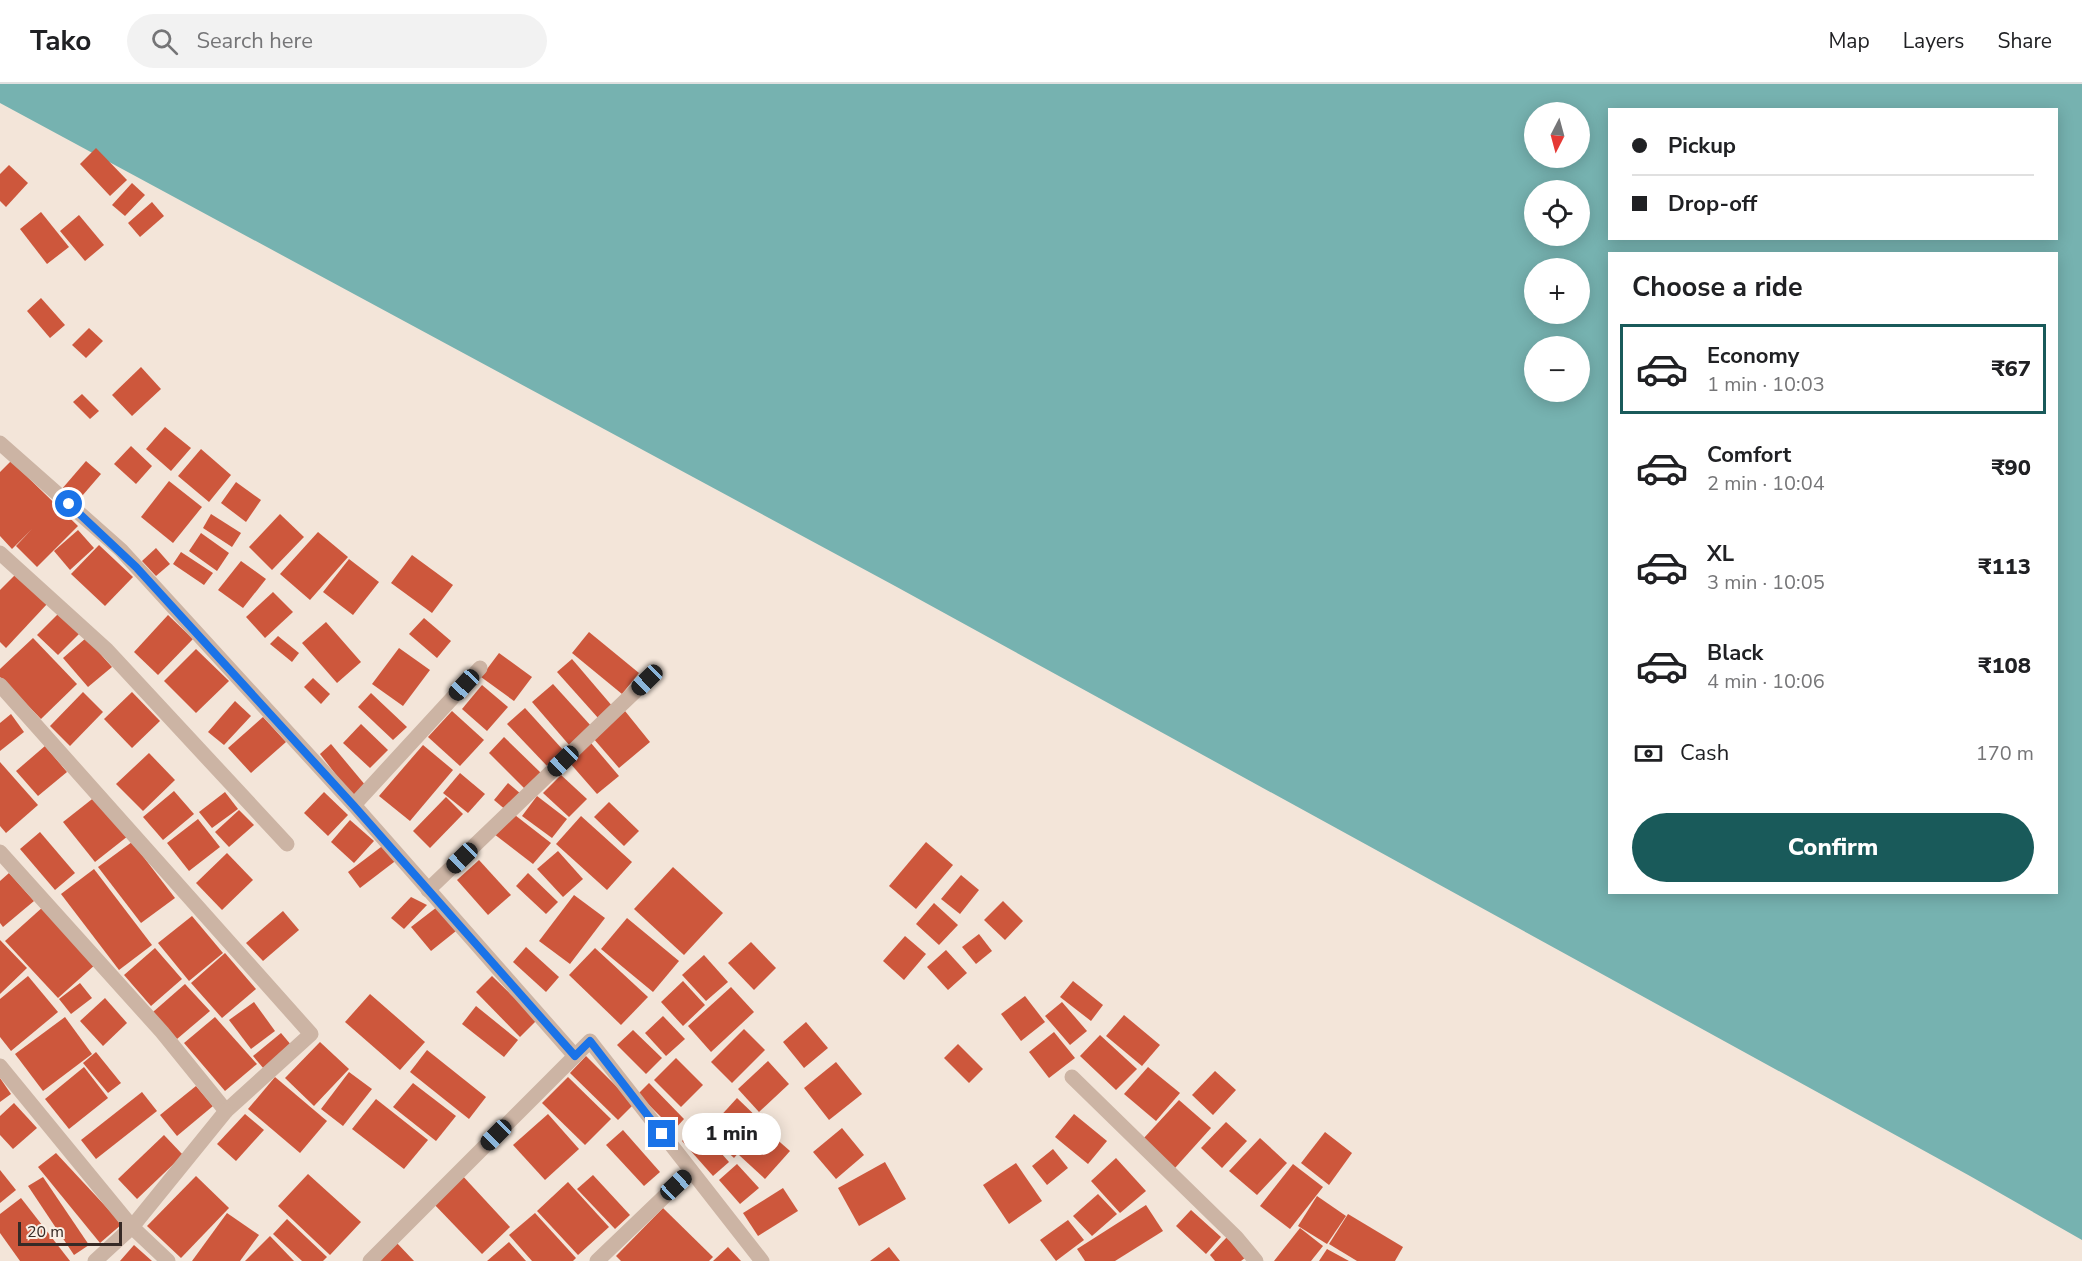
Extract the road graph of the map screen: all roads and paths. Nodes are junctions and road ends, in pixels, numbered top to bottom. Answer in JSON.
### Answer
{"nodes":[{"id":1,"x":0,"y":443,"type":"edge"},
{"id":2,"x":0,"y":554,"type":"edge"},
{"id":3,"x":480,"y":668,"type":"dead end"},
{"id":4,"x":647,"y":680,"type":"dead end"},
{"id":5,"x":0,"y":685,"type":"edge"},
{"id":6,"x":354,"y":806,"type":"junction"},
{"id":7,"x":287,"y":844,"type":"dead end"},
{"id":8,"x":0,"y":852,"type":"edge"},
{"id":9,"x":428,"y":890,"type":"junction"},
{"id":10,"x":575,"y":1056,"type":"junction"},
{"id":11,"x":0,"y":1066,"type":"edge"},
{"id":12,"x":1072,"y":1077,"type":"dead end"},
{"id":13,"x":226,"y":1110,"type":"junction"},
{"id":14,"x":691,"y":1171,"type":"junction"},
{"id":15,"x":132,"y":1227,"type":"junction"},
{"id":16,"x":95,"y":1261,"type":"edge"},
{"id":17,"x":168,"y":1261,"type":"edge"},
{"id":18,"x":370,"y":1261,"type":"edge"},
{"id":19,"x":597,"y":1261,"type":"edge"},
{"id":20,"x":762,"y":1261,"type":"edge"},
{"id":21,"x":1256,"y":1261,"type":"edge"}],
"edges":[{"from":1,"to":6,"type":"street"},
{"from":2,"to":7,"type":"street"},
{"from":3,"to":6,"type":"street"},
{"from":4,"to":9,"type":"street"},
{"from":5,"to":13,"type":"street"},
{"from":6,"to":9,"type":"street"},
{"from":8,"to":13,"type":"street"},
{"from":9,"to":10,"type":"street"},
{"from":10,"to":14,"type":"street"},
{"from":10,"to":18,"type":"street"},
{"from":11,"to":15,"type":"street"},
{"from":12,"to":21,"type":"street"},
{"from":13,"to":15,"type":"street"},
{"from":14,"to":19,"type":"street"},
{"from":14,"to":20,"type":"street"},
{"from":15,"to":16,"type":"street"},
{"from":15,"to":17,"type":"street"}]}
